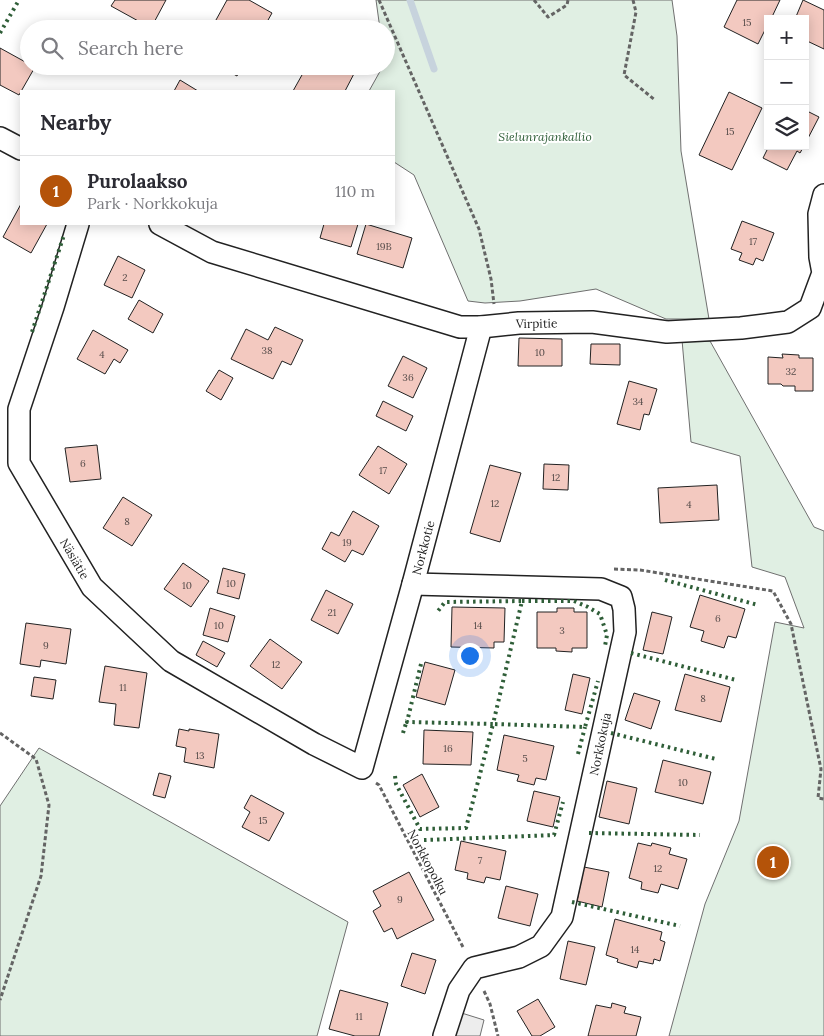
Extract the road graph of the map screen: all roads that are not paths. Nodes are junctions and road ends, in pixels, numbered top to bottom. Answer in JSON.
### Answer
{"nodes":[{"id":1,"x":0,"y":138,"type":"edge"},
{"id":2,"x":20,"y":148,"type":"edge"},
{"id":3,"x":824,"y":194,"type":"edge"},
{"id":4,"x":78,"y":225,"type":"edge"},
{"id":5,"x":162,"y":225,"type":"edge"},
{"id":6,"x":488,"y":326,"type":"junction"},
{"id":7,"x":413,"y":584,"type":"junction"},
{"id":8,"x":362,"y":768,"type":"joint"},
{"id":9,"x":444,"y":1036,"type":"edge"}],
"edges":[{"from":1,"to":2,"type":"street"},
{"from":3,"to":6,"type":"street","name":"Virpitie"},
{"from":4,"to":8,"type":"street","name":"Näsiätie"},
{"from":5,"to":6,"type":"street","name":"Virpitie"},
{"from":6,"to":7,"type":"street","name":"Norkkotie"},
{"from":7,"to":8,"type":"street","name":"Norkkotie"},
{"from":7,"to":9,"type":"street","name":"Norkkokuja"}]}
